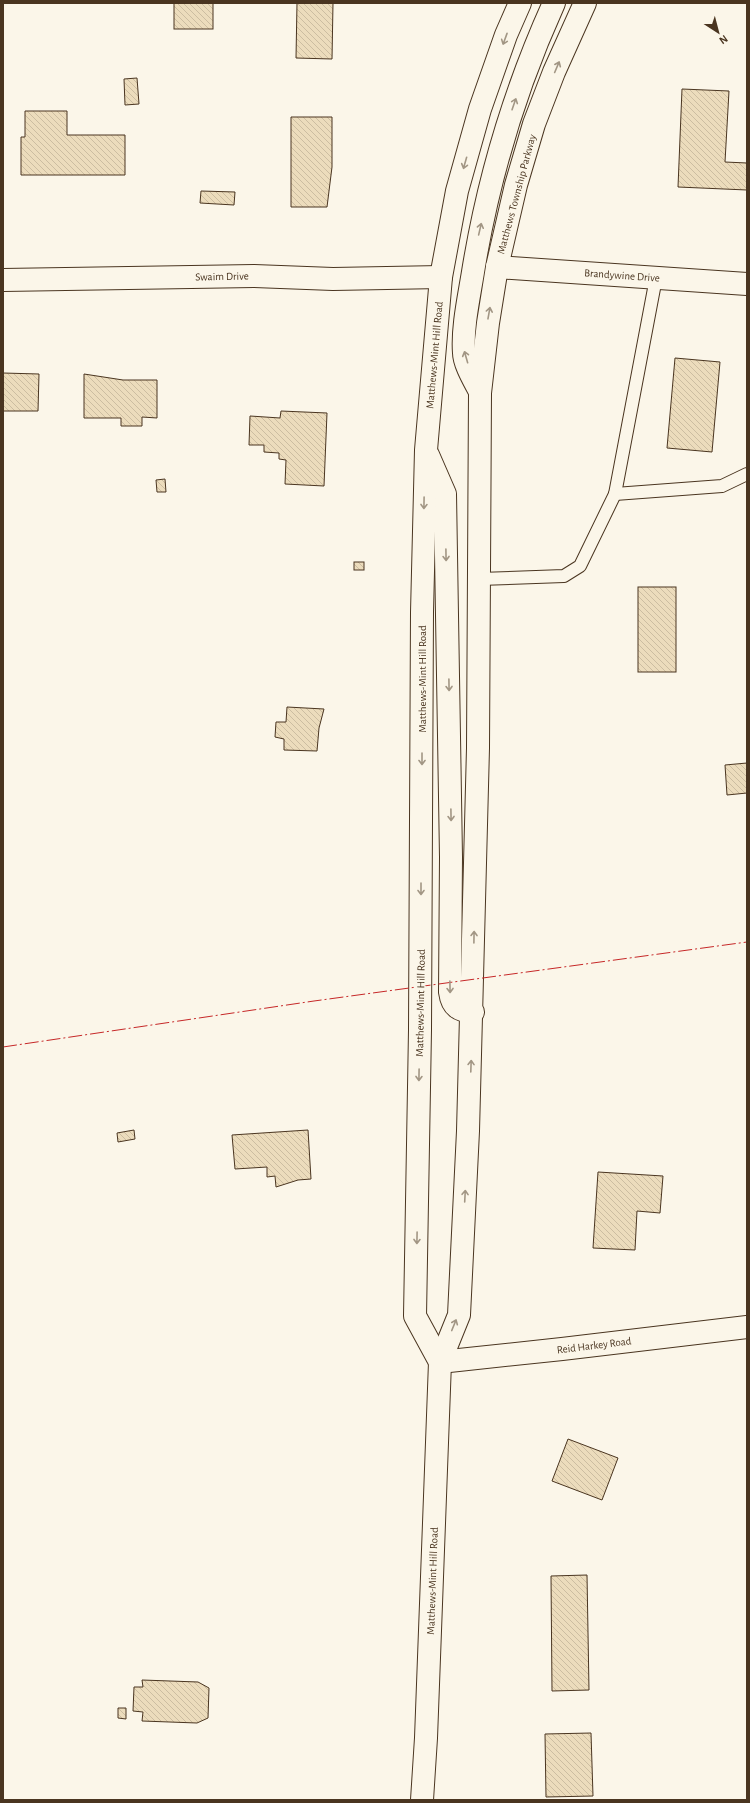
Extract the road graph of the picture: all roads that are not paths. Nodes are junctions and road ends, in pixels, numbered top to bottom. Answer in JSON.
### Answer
{"nodes":[{"id":1,"x":520,"y":3,"type":"edge"},
{"id":2,"x":554,"y":3,"type":"edge"},
{"id":3,"x":585,"y":3,"type":"edge"},
{"id":4,"x":497,"y":266,"type":"junction"},
{"id":5,"x":441,"y":277,"type":"junction"},
{"id":6,"x":656,"y":278,"type":"junction"},
{"id":7,"x":3,"y":280,"type":"edge"},
{"id":8,"x":747,"y":284,"type":"edge"},
{"id":9,"x":480,"y":393,"type":"junction"},
{"id":10,"x":426,"y":450,"type":"junction"},
{"id":11,"x":747,"y":474,"type":"edge"},
{"id":12,"x":615,"y":494,"type":"junction"},
{"id":13,"x":479,"y":579,"type":"junction"},
{"id":14,"x":472,"y":1012,"type":"junction"},
{"id":15,"x":747,"y":1327,"type":"edge"},
{"id":16,"x":440,"y":1362,"type":"junction"},
{"id":17,"x":422,"y":1800,"type":"edge"}],
"edges":[{"from":1,"to":5,"type":"main road","name":"Matthews-Mint Hill Road","one_way":true},
{"from":9,"to":2,"type":"main road","one_way":true},
{"from":4,"to":3,"type":"main road","name":"Matthews Township Parkway","one_way":true},
{"from":4,"to":6,"type":"main road","name":"Brandywine Drive"},
{"from":9,"to":4,"type":"main road","name":"Matthews Township Parkway","one_way":true},
{"from":5,"to":7,"type":"main road","name":"Swaim Drive"},
{"from":5,"to":10,"type":"main road","name":"Matthews-Mint Hill Road"},
{"from":6,"to":8,"type":"main road","name":"Brandywine Drive"},
{"from":6,"to":12,"type":"lane"},
{"from":9,"to":13,"type":"main road","name":"Matthews-Mint Hill Road"},
{"from":10,"to":14,"type":"main road","one_way":true},
{"from":10,"to":16,"type":"main road","name":"Matthews-Mint Hill Road","one_way":true},
{"from":11,"to":12,"type":"lane"},
{"from":12,"to":13,"type":"lane"},
{"from":14,"to":13,"type":"main road","name":"Matthews-Mint Hill Road","one_way":true},
{"from":16,"to":14,"type":"main road","name":"Matthews-Mint Hill Road","one_way":true},
{"from":15,"to":16,"type":"main road","name":"Reid Harkey Road"},
{"from":16,"to":17,"type":"main road","name":"Matthews-Mint Hill Road"}]}
